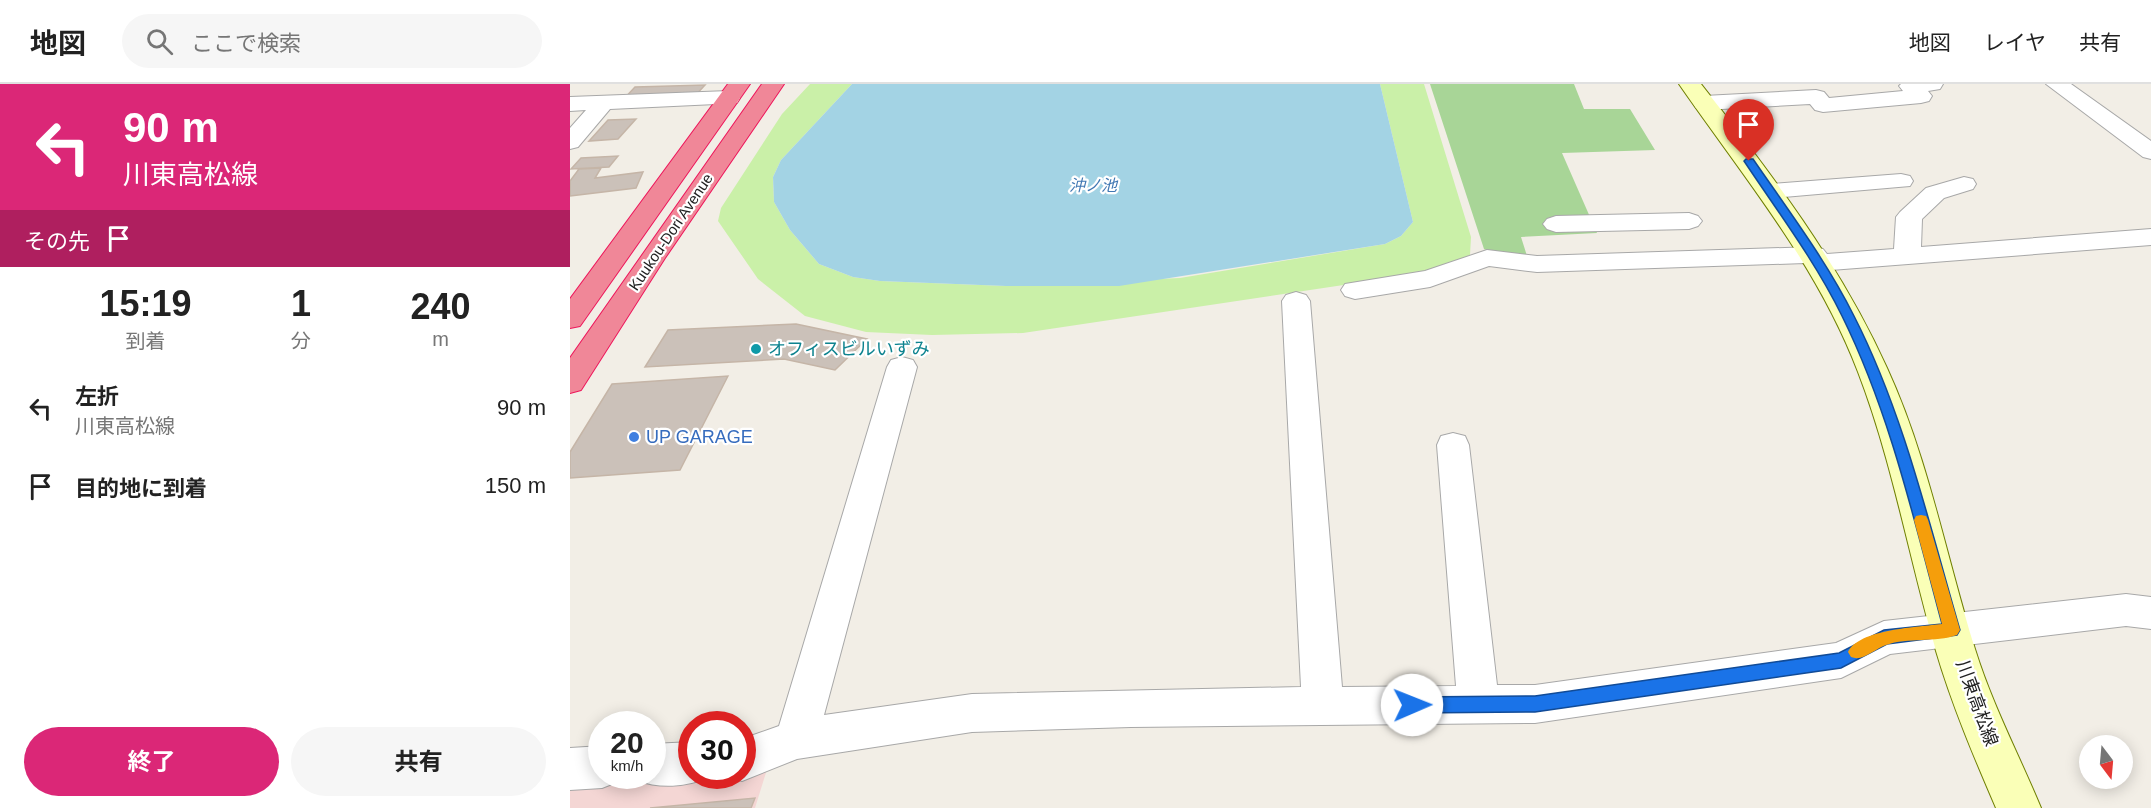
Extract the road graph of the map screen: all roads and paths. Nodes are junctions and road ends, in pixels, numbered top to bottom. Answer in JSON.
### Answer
{"nodes":[{"id":1,"x":773,"y":84,"type":"edge"},
{"id":2,"x":1932,"y":84,"type":"edge"},
{"id":3,"x":2057,"y":84,"type":"edge"},
{"id":4,"x":734,"y":91,"type":"edge"},
{"id":5,"x":1697,"y":94,"type":"edge"},
{"id":6,"x":570,"y":104,"type":"edge"},
{"id":7,"x":603,"y":104,"type":"junction"},
{"id":8,"x":570,"y":141,"type":"edge"},
{"id":9,"x":2151,"y":152,"type":"edge"},
{"id":10,"x":1901,"y":181,"type":"dead end"},
{"id":11,"x":1964,"y":184,"type":"dead end"},
{"id":12,"x":1771,"y":191,"type":"junction"},
{"id":13,"x":1689,"y":221,"type":"dead end"},
{"id":14,"x":1648,"y":222,"type":"junction"},
{"id":15,"x":1556,"y":224,"type":"dead end"},
{"id":16,"x":2151,"y":237,"type":"edge"},
{"id":17,"x":1907,"y":256,"type":"junction"},
{"id":18,"x":1816,"y":259,"type":"junction"},
{"id":19,"x":1664,"y":261,"type":"junction"},
{"id":20,"x":1355,"y":290,"type":"dead end"},
{"id":21,"x":1296,"y":301,"type":"dead end"},
{"id":22,"x":570,"y":320,"type":"edge"},
{"id":23,"x":902,"y":367,"type":"dead end"},
{"id":24,"x":570,"y":382,"type":"edge"},
{"id":25,"x":1453,"y":445,"type":"dead end"},
{"id":26,"x":2151,"y":613,"type":"edge"},
{"id":27,"x":1952,"y":630,"type":"junction"},
{"id":28,"x":1478,"y":705,"type":"junction"},
{"id":29,"x":1323,"y":706,"type":"junction"},
{"id":30,"x":796,"y":739,"type":"junction"},
{"id":31,"x":756,"y":755,"type":"edge"},
{"id":32,"x":588,"y":768,"type":"edge"},
{"id":33,"x":570,"y":769,"type":"edge"},
{"id":34,"x":2019,"y":808,"type":"edge"}],
"edges":[{"from":1,"to":24,"type":"highway","name":"Kuukou-Dori Avenue"},
{"from":2,"to":5,"type":"street"},
{"from":3,"to":9,"type":"street"},
{"from":4,"to":7,"type":"street"},
{"from":4,"to":22,"type":"highway","name":"Kuukou-Dori Avenue"},
{"from":5,"to":12,"type":"main road","name":"川東高松線"},
{"from":6,"to":7,"type":"street"},
{"from":7,"to":8,"type":"street"},
{"from":10,"to":12,"type":"street"},
{"from":11,"to":17,"type":"street"},
{"from":12,"to":18,"type":"main road","name":"川東高松線"},
{"from":13,"to":14,"type":"street"},
{"from":14,"to":15,"type":"street"},
{"from":14,"to":19,"type":"street"},
{"from":16,"to":17,"type":"street"},
{"from":17,"to":18,"type":"street"},
{"from":18,"to":19,"type":"street"},
{"from":18,"to":27,"type":"main road","name":"川東高松線"},
{"from":19,"to":20,"type":"street"},
{"from":21,"to":29,"type":"street"},
{"from":23,"to":30,"type":"street"},
{"from":25,"to":28,"type":"street"},
{"from":26,"to":27,"type":"street"},
{"from":27,"to":28,"type":"street"},
{"from":27,"to":34,"type":"main road","name":"川東高松線"},
{"from":28,"to":29,"type":"street"},
{"from":29,"to":30,"type":"street"},
{"from":30,"to":31,"type":"street"},
{"from":32,"to":33,"type":"street"}]}
